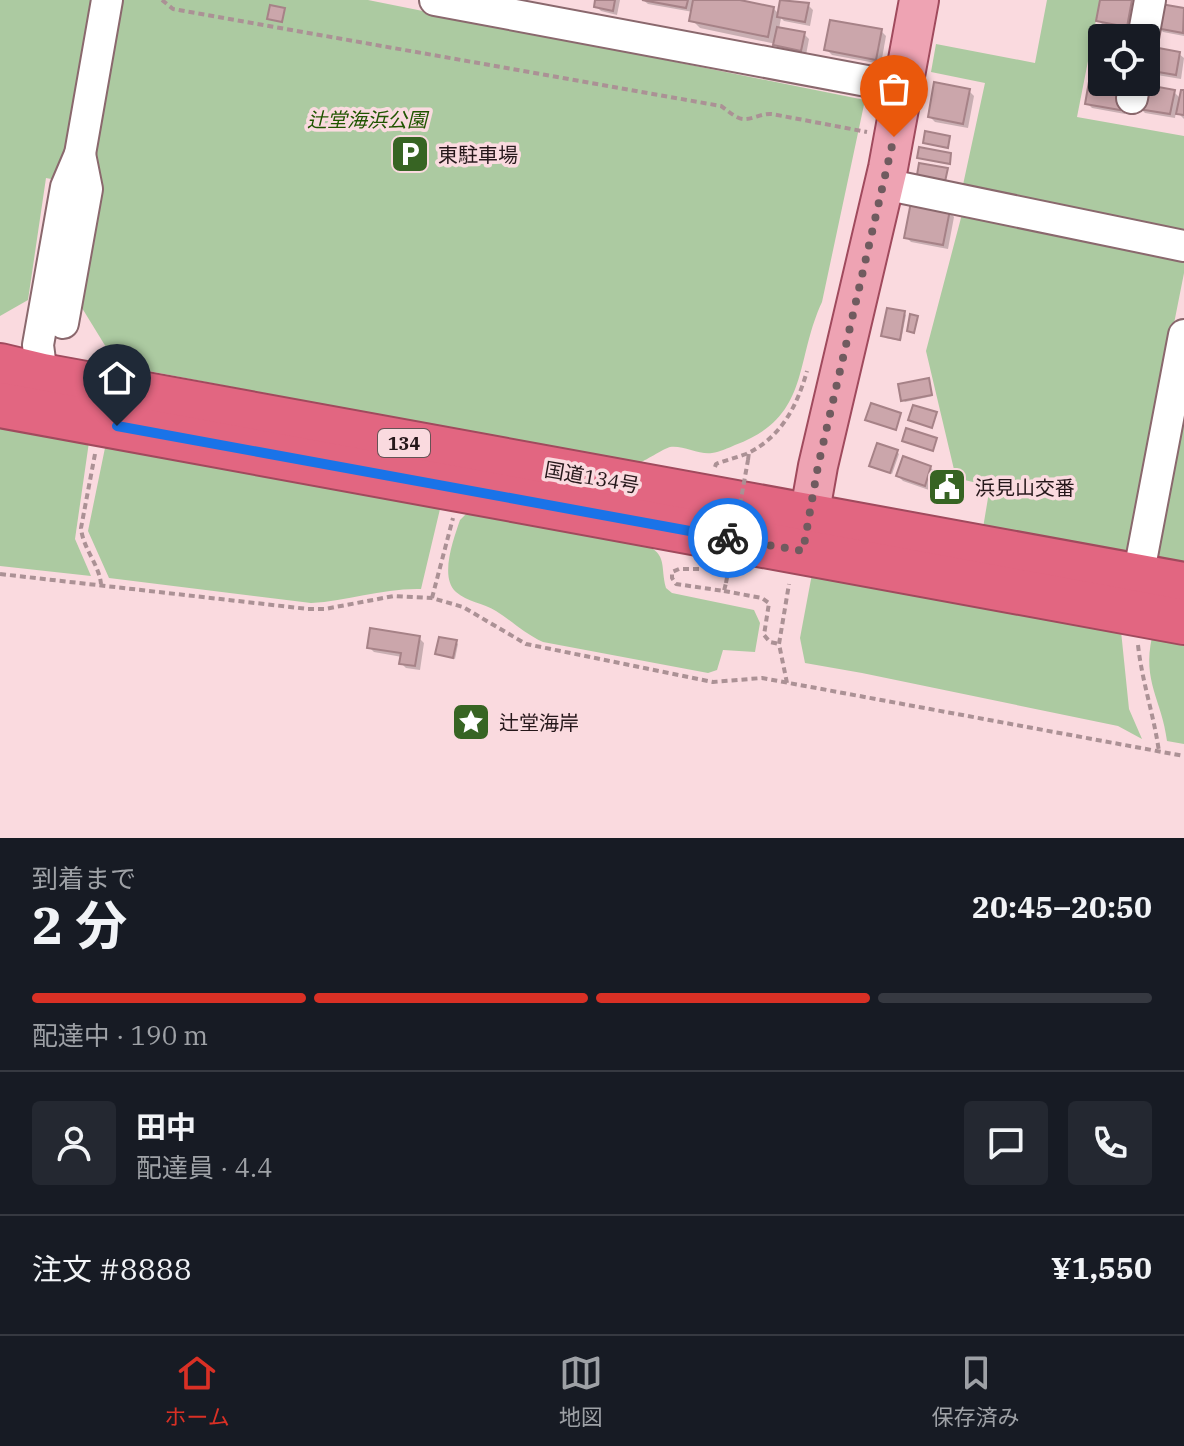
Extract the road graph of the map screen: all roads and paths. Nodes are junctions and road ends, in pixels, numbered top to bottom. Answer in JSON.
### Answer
{"nodes":[{"id":1,"x":107,"y":0,"type":"edge"},
{"id":2,"x":162,"y":0,"type":"edge"},
{"id":3,"x":435,"y":0,"type":"edge"},
{"id":4,"x":919,"y":0,"type":"edge"},
{"id":5,"x":1150,"y":0,"type":"edge"},
{"id":6,"x":1146,"y":24,"type":"edge"},
{"id":7,"x":904,"y":88,"type":"junction"},
{"id":8,"x":869,"y":132,"type":"dead end"},
{"id":9,"x":884,"y":184,"type":"junction"},
{"id":10,"x":1184,"y":246,"type":"edge"},
{"id":11,"x":1184,"y":335,"type":"edge"},
{"id":12,"x":809,"y":365,"type":"dead end"},
{"id":13,"x":0,"y":366,"type":"edge"},
{"id":14,"x":26,"y":397,"type":"edge"},
{"id":15,"x":98,"y":440,"type":"dead end"},
{"id":16,"x":749,"y":452,"type":"junction"},
{"id":17,"x":463,"y":471,"type":"junction"},
{"id":18,"x":714,"y":472,"type":"dead end"},
{"id":19,"x":806,"y":534,"type":"junction"},
{"id":20,"x":707,"y":569,"type":"dead end"},
{"id":21,"x":721,"y":569,"type":"dead end"},
{"id":22,"x":736,"y":569,"type":"dead end"},
{"id":23,"x":0,"y":574,"type":"edge"},
{"id":24,"x":1138,"y":577,"type":"junction"},
{"id":25,"x":101,"y":585,"type":"junction"},
{"id":26,"x":1184,"y":585,"type":"edge"},
{"id":27,"x":724,"y":591,"type":"junction"},
{"id":28,"x":432,"y":598,"type":"junction"},
{"id":29,"x":1184,"y":622,"type":"edge"},
{"id":30,"x":779,"y":644,"type":"junction"},
{"id":31,"x":1138,"y":645,"type":"dead end"},
{"id":32,"x":787,"y":683,"type":"junction"},
{"id":33,"x":1159,"y":752,"type":"junction"},
{"id":34,"x":1184,"y":756,"type":"edge"}],
"edges":[{"from":1,"to":14,"type":"street"},
{"from":2,"to":8,"type":"path"},
{"from":3,"to":7,"type":"street"},
{"from":4,"to":7,"type":"main road"},
{"from":5,"to":6,"type":"street"},
{"from":7,"to":9,"type":"main road"},
{"from":9,"to":10,"type":"street"},
{"from":9,"to":19,"type":"main road"},
{"from":11,"to":24,"type":"street"},
{"from":12,"to":16,"type":"path"},
{"from":13,"to":14,"type":"highway","name":"国道134号","number":"134"},
{"from":14,"to":17,"type":"highway","name":"国道134号","number":"134"},
{"from":15,"to":25,"type":"path"},
{"from":16,"to":18,"type":"path"},
{"from":16,"to":27,"type":"path","bridge":true},
{"from":17,"to":19,"type":"highway","name":"国道134号","number":"134"},
{"from":17,"to":28,"type":"path"},
{"from":19,"to":24,"type":"highway","name":"国道134号","number":"134"},
{"from":19,"to":29,"type":"highway","name":"国道134号","number":"134"},
{"from":19,"to":30,"type":"path"},
{"from":20,"to":27,"type":"path"},
{"from":21,"to":22,"type":"path"},
{"from":23,"to":25,"type":"path"},
{"from":24,"to":26,"type":"highway","name":"国道134号","number":"134"},
{"from":25,"to":28,"type":"path"},
{"from":27,"to":30,"type":"path"},
{"from":28,"to":32,"type":"path"},
{"from":30,"to":32,"type":"path"},
{"from":31,"to":33,"type":"path"},
{"from":32,"to":33,"type":"path"},
{"from":33,"to":34,"type":"path"}]}
